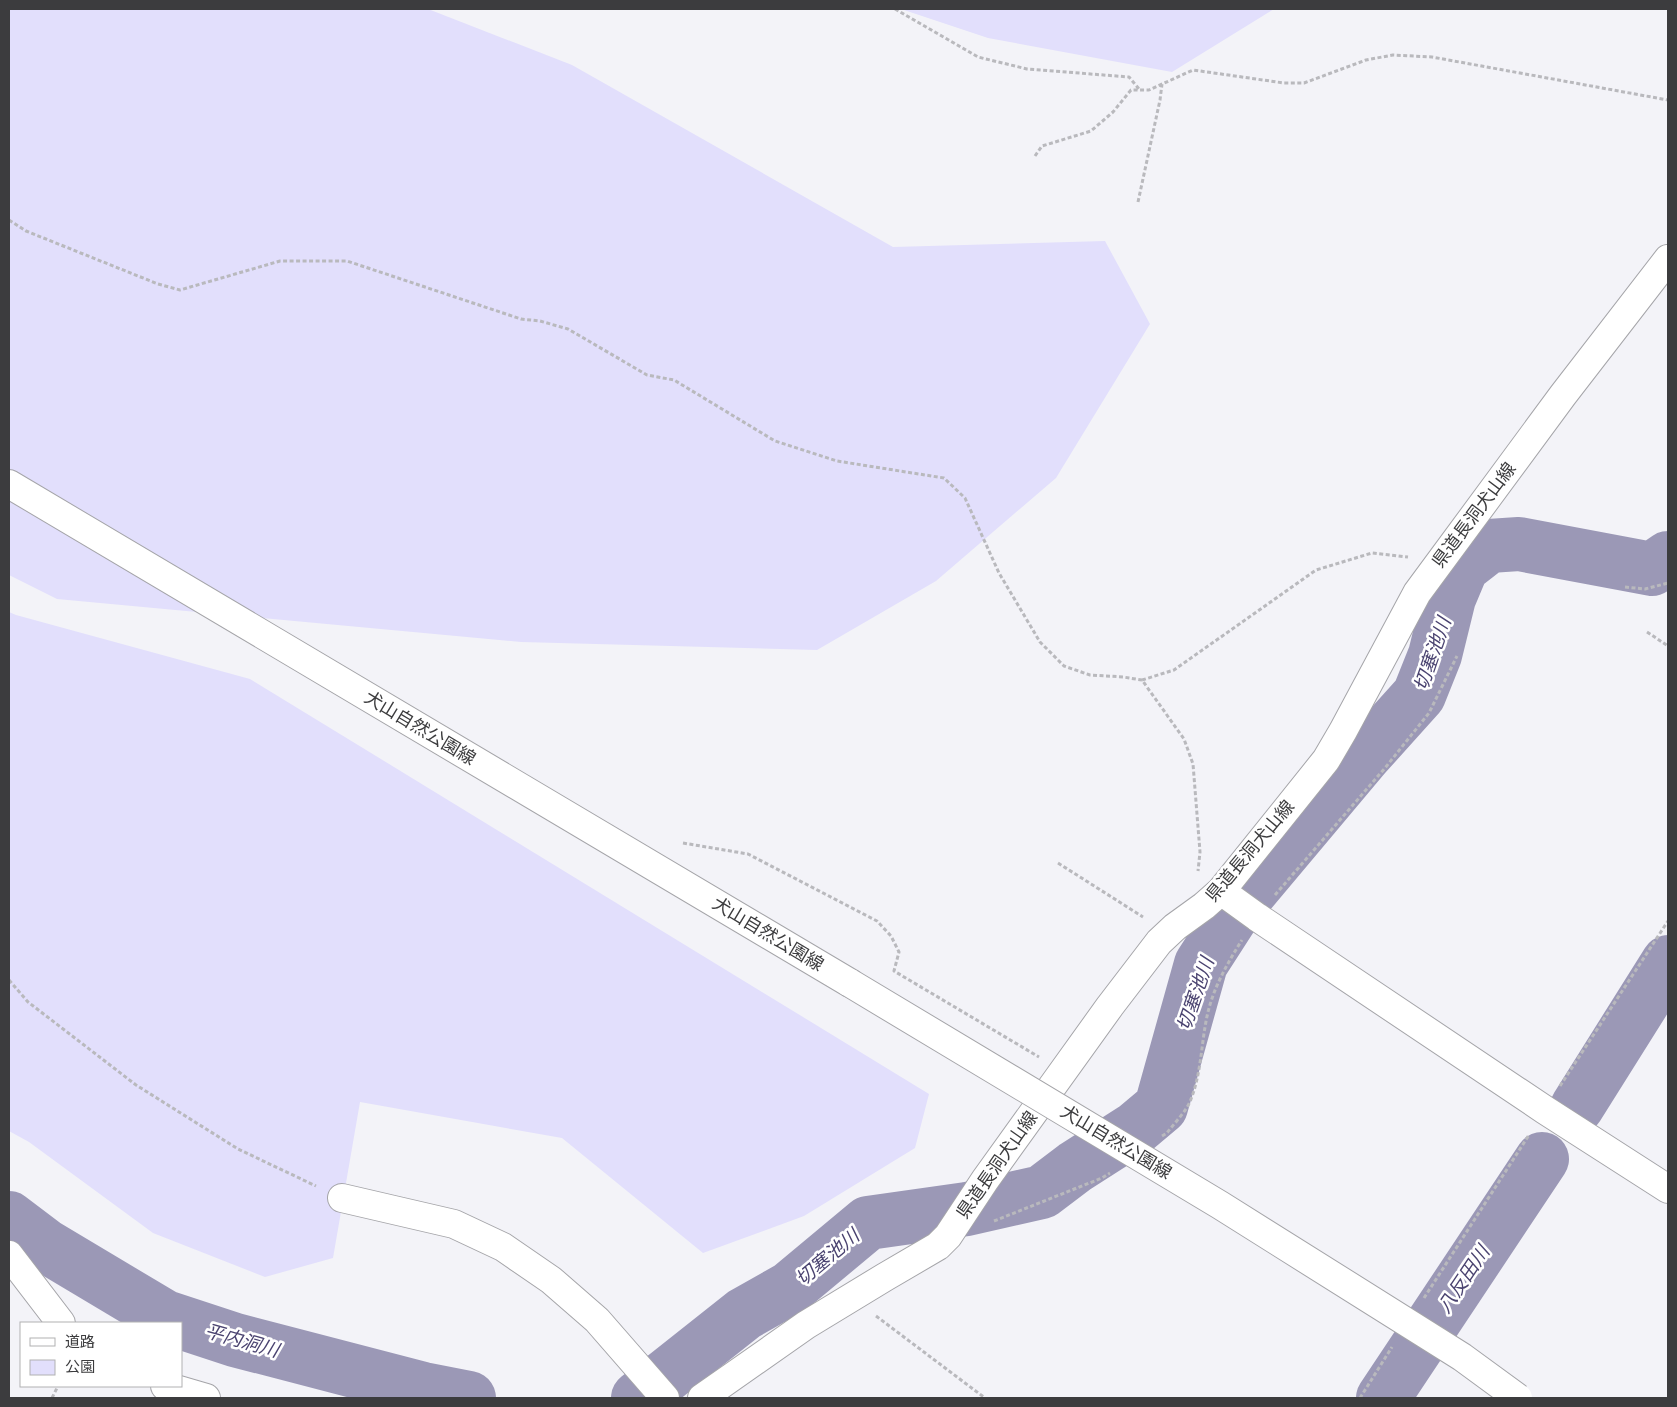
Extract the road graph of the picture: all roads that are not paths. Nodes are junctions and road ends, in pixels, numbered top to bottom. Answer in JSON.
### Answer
{"nodes":[{"id":1,"x":1668,"y":259,"type":"edge"},
{"id":2,"x":9,"y":484,"type":"edge"},
{"id":3,"x":1221,"y":891,"type":"junction"},
{"id":4,"x":1668,"y":1189,"type":"edge"},
{"id":5,"x":342,"y":1198,"type":"road end"},
{"id":6,"x":9,"y":1255,"type":"edge"},
{"id":7,"x":61,"y":1322,"type":"edge"},
{"id":8,"x":168,"y":1387,"type":"edge"},
{"id":9,"x":206,"y":1398,"type":"edge"},
{"id":10,"x":665,"y":1398,"type":"edge"},
{"id":11,"x":702,"y":1398,"type":"edge"},
{"id":12,"x":1518,"y":1398,"type":"edge"}],
"edges":[{"from":1,"to":3,"type":"main road","name":"県道長洞犬山線"},
{"from":2,"to":12,"type":"main road","name":"犬山自然公園線","bridge":true},
{"from":3,"to":4,"type":"main road"},
{"from":3,"to":11,"type":"main road","name":"県道長洞犬山線"},
{"from":5,"to":10,"type":"main road"},
{"from":6,"to":7,"type":"main road"},
{"from":8,"to":9,"type":"main road"}]}
